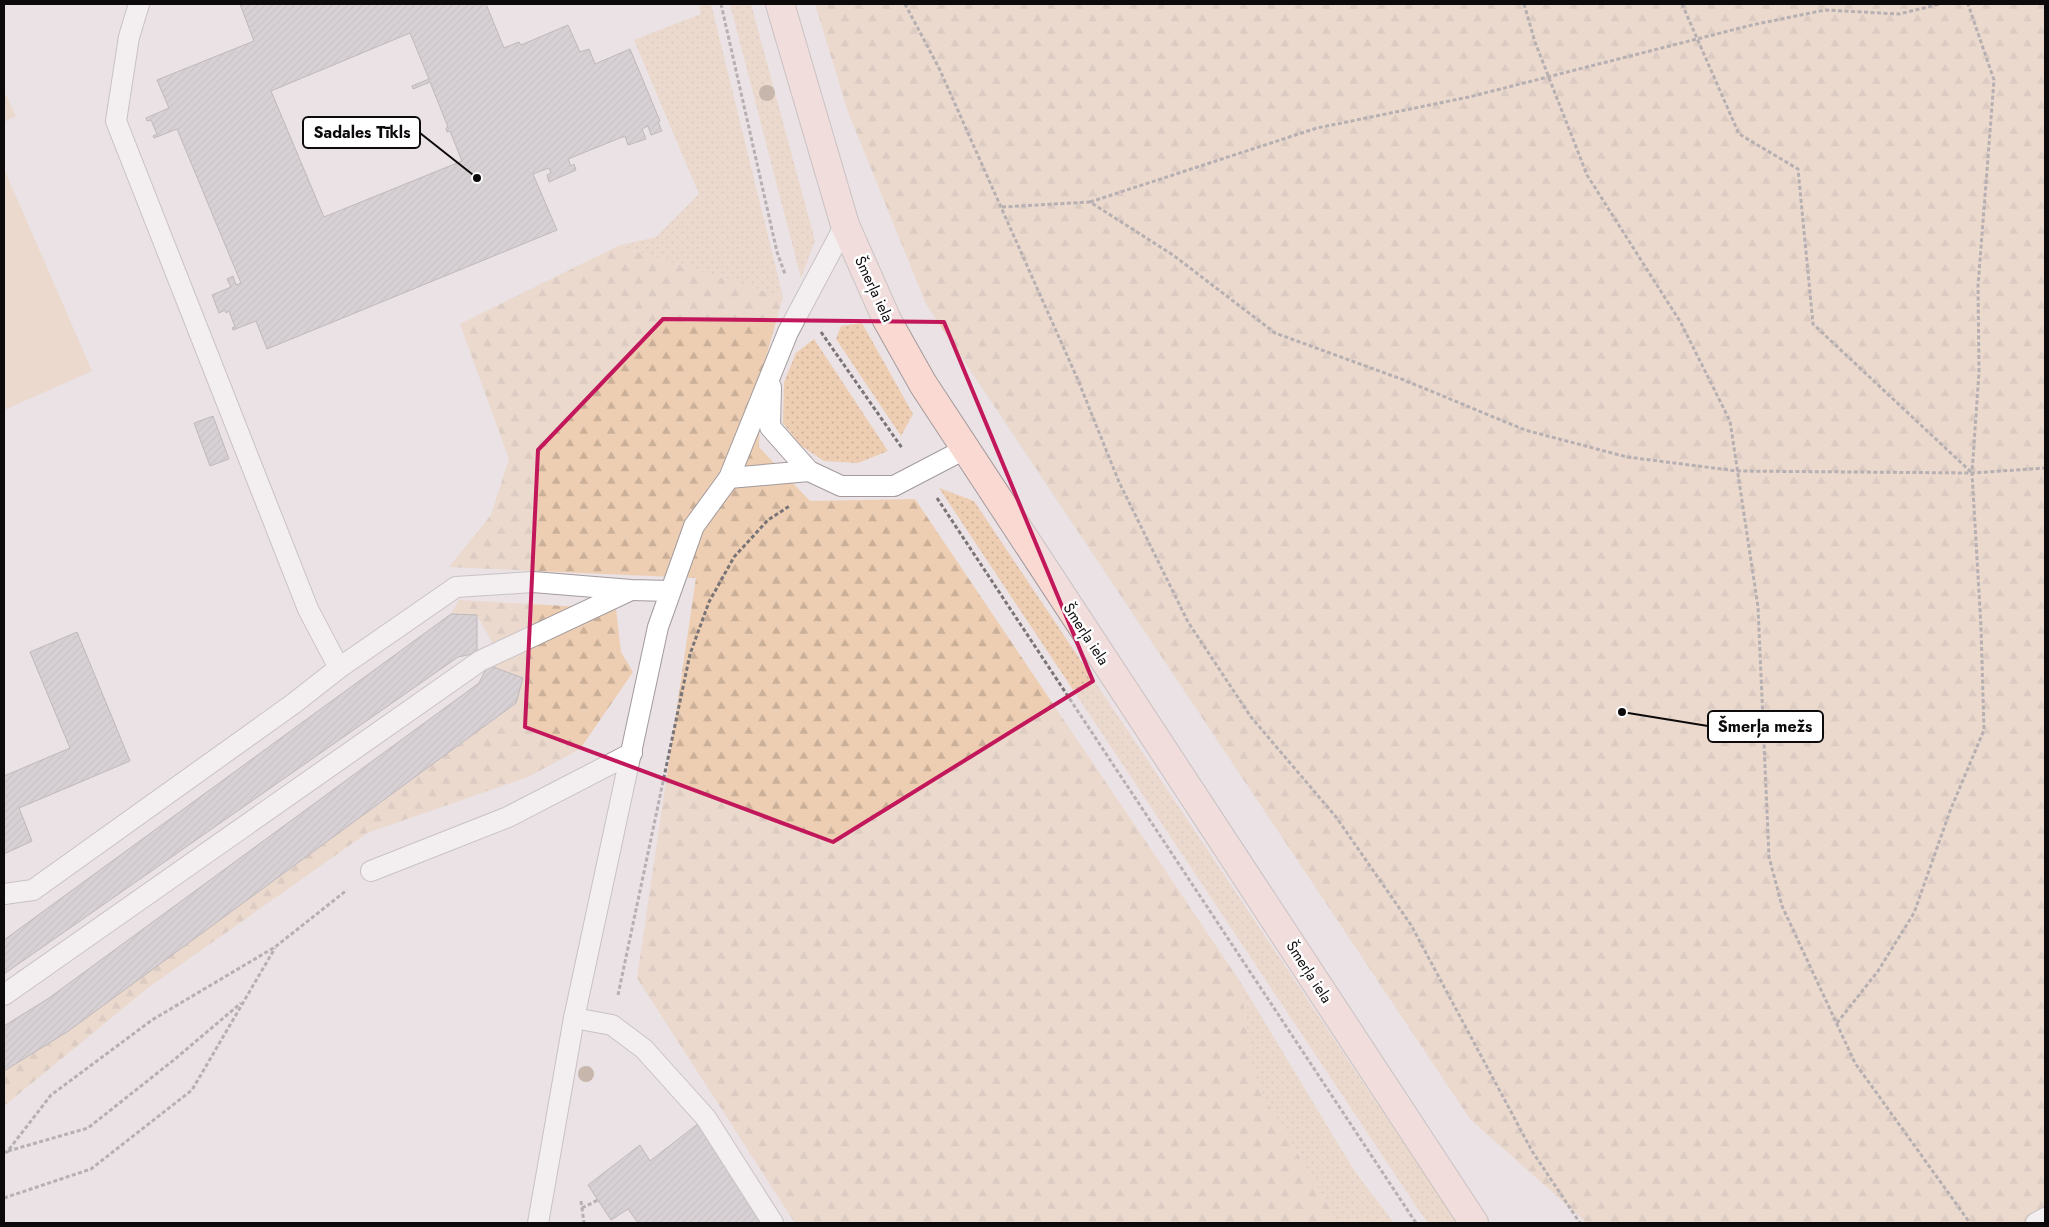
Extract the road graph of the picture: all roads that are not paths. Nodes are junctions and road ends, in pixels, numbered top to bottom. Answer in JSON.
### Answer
{"nodes":[{"id":1,"x":139,"y":4,"type":"edge"},
{"id":2,"x":780,"y":4,"type":"edge"},
{"id":3,"x":845,"y":225,"type":"junction"},
{"id":4,"x":772,"y":372,"type":"junction"},
{"id":5,"x":964,"y":449,"type":"junction"},
{"id":6,"x":809,"y":472,"type":"junction"},
{"id":7,"x":729,"y":478,"type":"junction"},
{"id":8,"x":631,"y":590,"type":"junction"},
{"id":9,"x":670,"y":591,"type":"junction"},
{"id":10,"x":339,"y":668,"type":"junction"},
{"id":11,"x":632,"y":752,"type":"junction"},
{"id":12,"x":371,"y":871,"type":"road end"},
{"id":13,"x":4,"y":894,"type":"edge"},
{"id":14,"x":4,"y":995,"type":"edge"},
{"id":15,"x":574,"y":1018,"type":"junction"},
{"id":16,"x":2045,"y":1218,"type":"edge"},
{"id":17,"x":538,"y":1223,"type":"edge"},
{"id":18,"x":773,"y":1223,"type":"edge"},
{"id":19,"x":1474,"y":1223,"type":"edge"},
{"id":20,"x":2036,"y":1223,"type":"edge"}],
"edges":[{"from":1,"to":10,"type":"lane"},
{"from":2,"to":3,"type":"street","name":"Šmerļa iela"},
{"from":3,"to":4,"type":"lane"},
{"from":3,"to":5,"type":"street","name":"Šmerļa iela"},
{"from":4,"to":6,"type":"lane"},
{"from":4,"to":7,"type":"lane"},
{"from":5,"to":6,"type":"lane"},
{"from":5,"to":19,"type":"street","name":"Šmerļa iela"},
{"from":6,"to":7,"type":"lane"},
{"from":7,"to":9,"type":"lane"},
{"from":8,"to":9,"type":"lane"},
{"from":8,"to":10,"type":"lane"},
{"from":8,"to":14,"type":"lane"},
{"from":9,"to":11,"type":"lane"},
{"from":10,"to":13,"type":"lane"},
{"from":11,"to":12,"type":"lane"},
{"from":11,"to":15,"type":"lane"},
{"from":15,"to":17,"type":"lane"},
{"from":15,"to":18,"type":"lane"},
{"from":16,"to":20,"type":"lane"}]}
